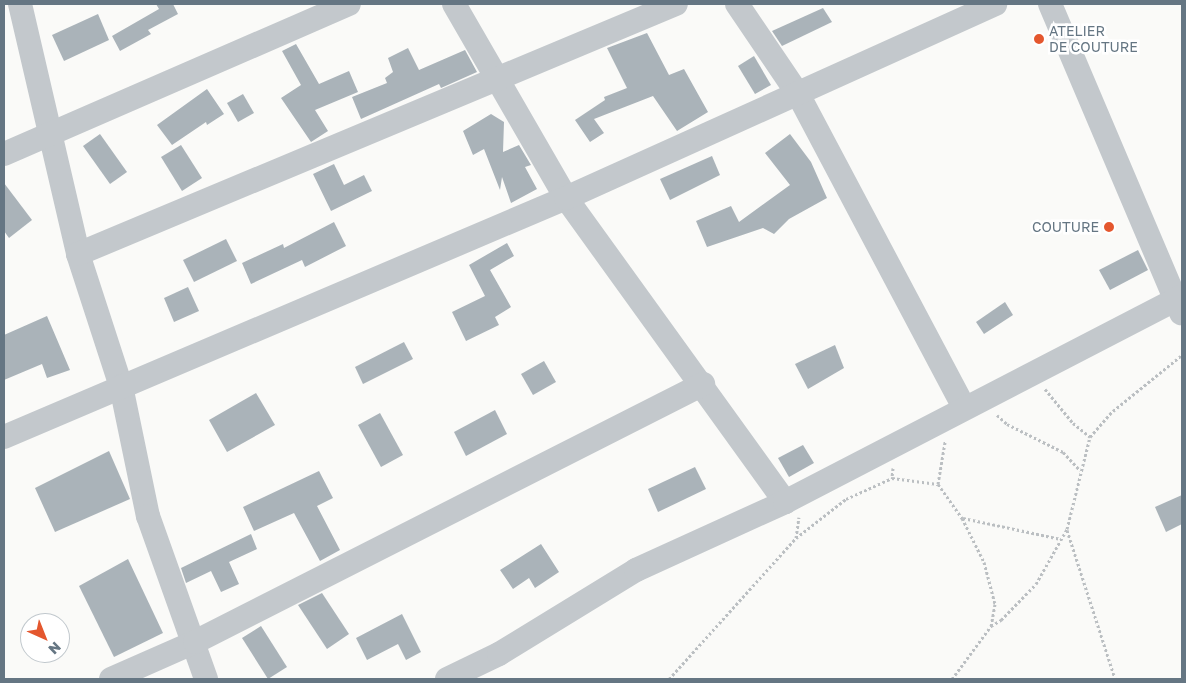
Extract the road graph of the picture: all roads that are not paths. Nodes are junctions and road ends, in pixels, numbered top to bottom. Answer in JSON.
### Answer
{"nodes":[{"id":1,"x":10,"y":4,"type":"edge"},
{"id":2,"x":20,"y":4,"type":"edge"},
{"id":3,"x":349,"y":4,"type":"edge"},
{"id":4,"x":454,"y":4,"type":"edge"},
{"id":5,"x":676,"y":4,"type":"edge"},
{"id":6,"x":737,"y":4,"type":"edge"},
{"id":7,"x":995,"y":4,"type":"edge"},
{"id":8,"x":1050,"y":4,"type":"edge"},
{"id":9,"x":4,"y":6,"type":"edge"},
{"id":10,"x":498,"y":76,"type":"junction"},
{"id":11,"x":798,"y":94,"type":"junction"},
{"id":12,"x":52,"y":133,"type":"junction"},
{"id":13,"x":4,"y":154,"type":"edge"},
{"id":14,"x":566,"y":198,"type":"junction"},
{"id":15,"x":78,"y":254,"type":"junction"},
{"id":16,"x":1180,"y":303,"type":"edge"},
{"id":17,"x":703,"y":384,"type":"junction"},
{"id":18,"x":122,"y":386,"type":"junction"},
{"id":19,"x":957,"y":412,"type":"junction"},
{"id":20,"x":4,"y":437,"type":"edge"},
{"id":21,"x":785,"y":502,"type":"junction"},
{"id":22,"x":195,"y":642,"type":"junction"},
{"id":23,"x":111,"y":679,"type":"edge"},
{"id":24,"x":206,"y":679,"type":"edge"},
{"id":25,"x":447,"y":679,"type":"edge"}],
"edges":[{"from":1,"to":9,"type":"street"},
{"from":2,"to":12,"type":"street"},
{"from":3,"to":12,"type":"street"},
{"from":4,"to":10,"type":"street"},
{"from":5,"to":10,"type":"street"},
{"from":6,"to":11,"type":"street"},
{"from":7,"to":11,"type":"street"},
{"from":8,"to":16,"type":"street"},
{"from":10,"to":14,"type":"street"},
{"from":10,"to":15,"type":"street"},
{"from":11,"to":14,"type":"street"},
{"from":11,"to":19,"type":"street"},
{"from":12,"to":13,"type":"street"},
{"from":12,"to":15,"type":"street"},
{"from":14,"to":17,"type":"street"},
{"from":14,"to":18,"type":"street"},
{"from":15,"to":18,"type":"street"},
{"from":16,"to":19,"type":"street"},
{"from":17,"to":21,"type":"street"},
{"from":17,"to":22,"type":"street"},
{"from":18,"to":20,"type":"street"},
{"from":18,"to":22,"type":"street"},
{"from":19,"to":21,"type":"street"},
{"from":21,"to":25,"type":"street"},
{"from":22,"to":23,"type":"street"},
{"from":22,"to":24,"type":"street"}]}
